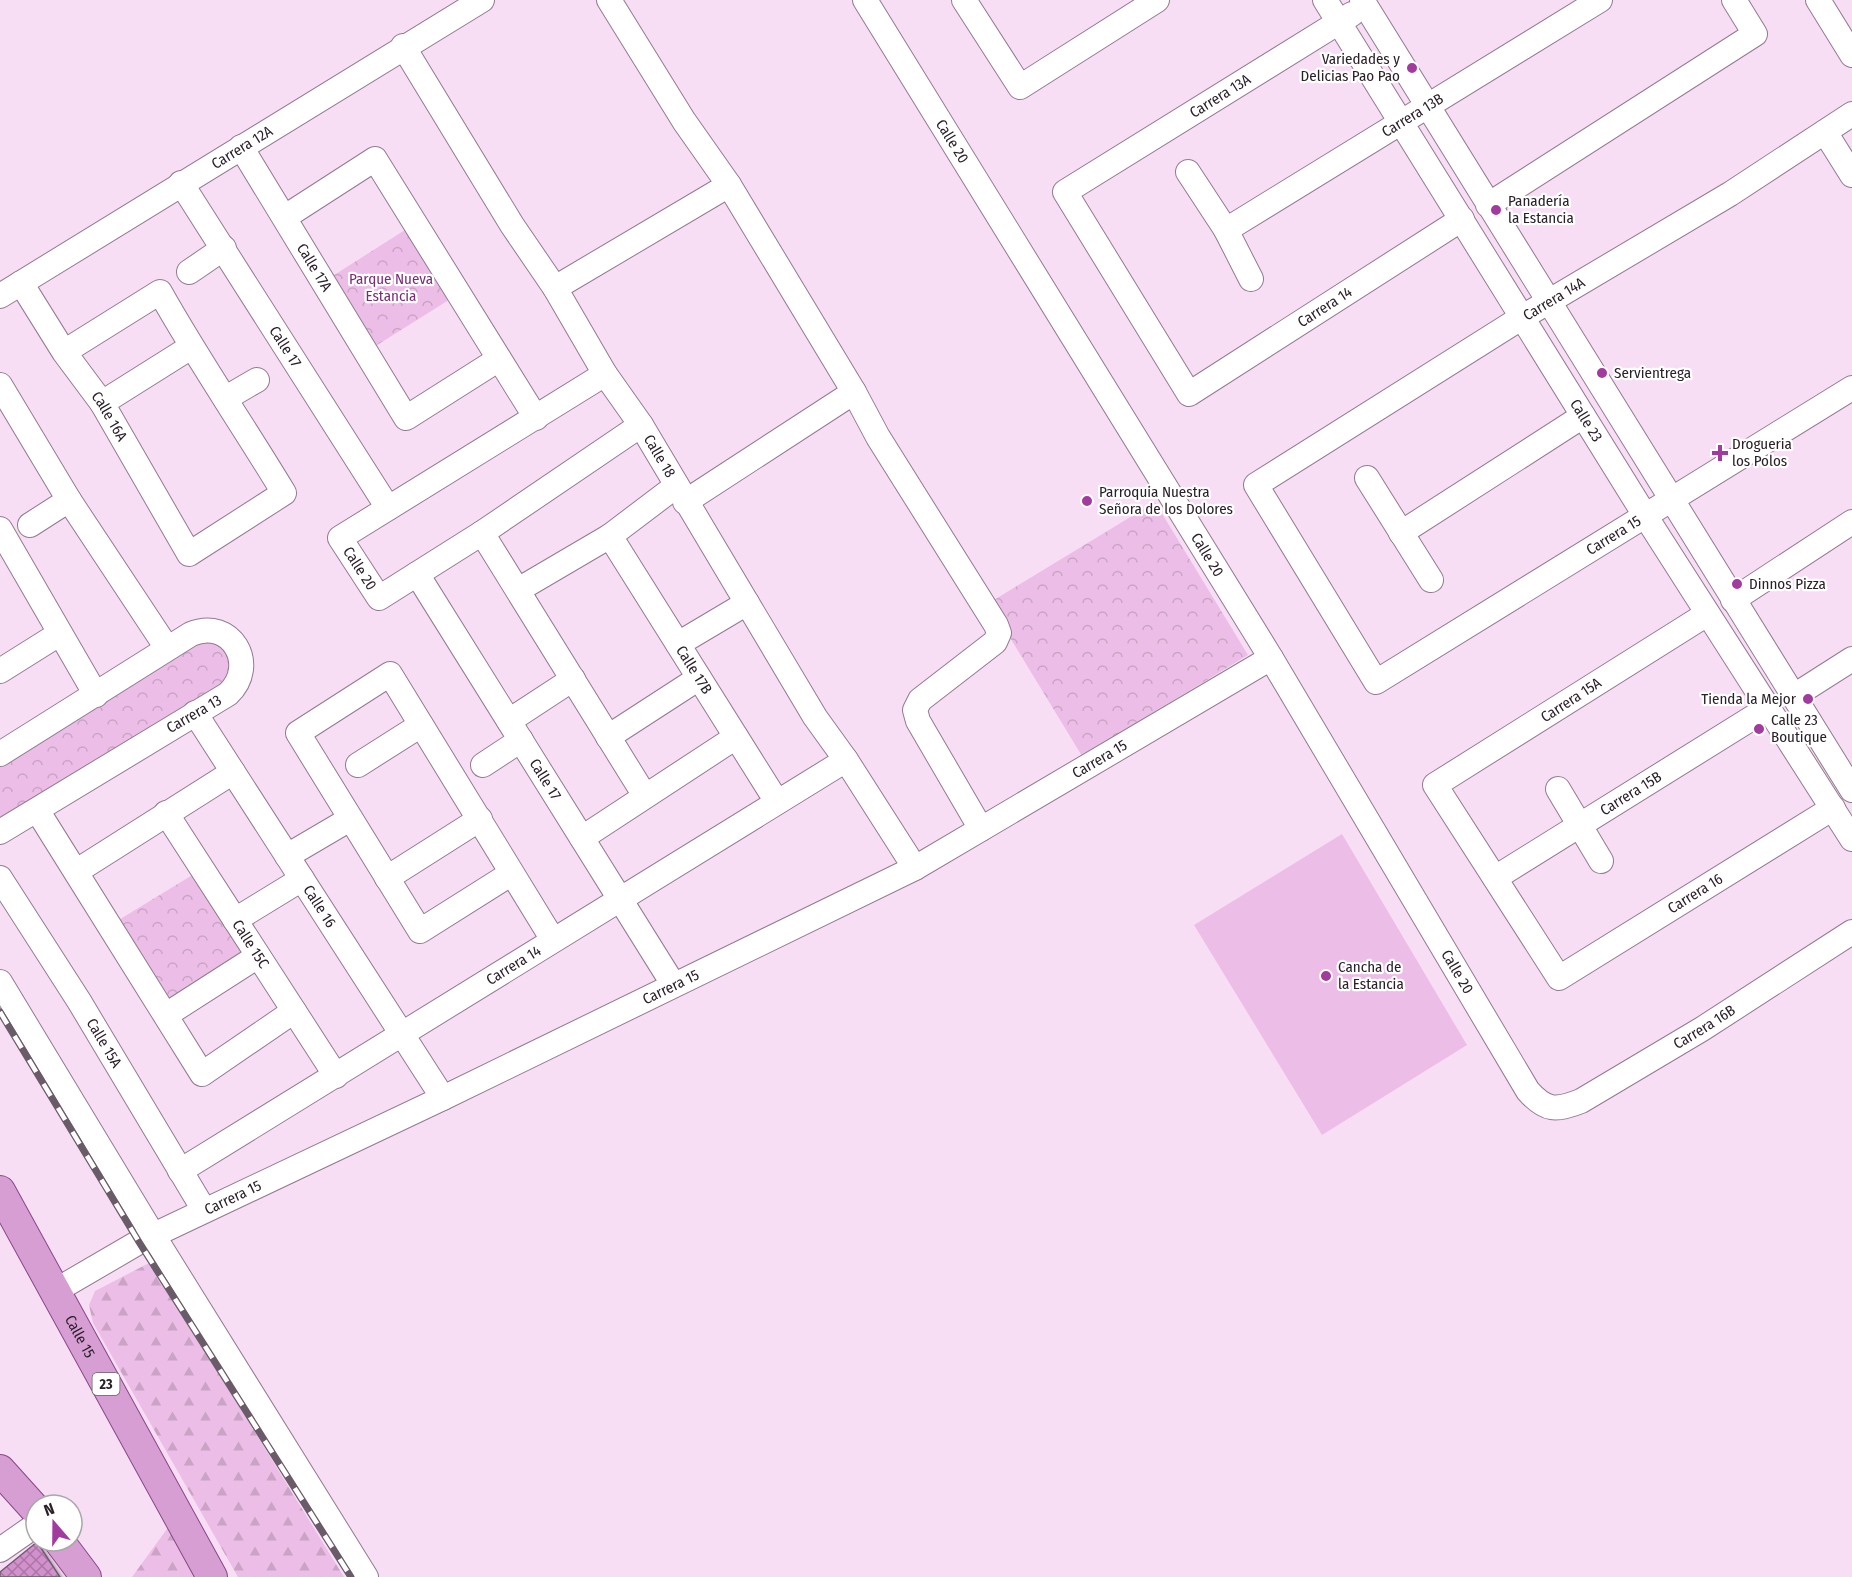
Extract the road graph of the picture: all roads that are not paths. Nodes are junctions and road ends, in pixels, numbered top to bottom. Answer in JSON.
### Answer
{"nodes":[{"id":1,"x":482,"y":0,"type":"edge"},
{"id":2,"x":609,"y":0,"type":"edge"},
{"id":3,"x":865,"y":0,"type":"edge"},
{"id":4,"x":964,"y":0,"type":"edge"},
{"id":5,"x":1157,"y":0,"type":"edge"},
{"id":6,"x":1326,"y":0,"type":"edge"},
{"id":7,"x":1600,"y":0,"type":"edge"},
{"id":8,"x":1734,"y":0,"type":"edge"},
{"id":9,"x":1818,"y":0,"type":"edge"},
{"id":10,"x":1367,"y":2,"type":"edge"},
{"id":11,"x":1339,"y":22,"type":"junction"},
{"id":12,"x":403,"y":46,"type":"junction"},
{"id":13,"x":1852,"y":55,"type":"edge"},
{"id":14,"x":1427,"y":106,"type":"junction"},
{"id":15,"x":1852,"y":114,"type":"edge"},
{"id":16,"x":1401,"y":121,"type":"junction"},
{"id":17,"x":1825,"y":132,"type":"junction"},
{"id":18,"x":241,"y":147,"type":"junction"},
{"id":19,"x":1188,"y":172,"type":"dead end"},
{"id":20,"x":1852,"y":175,"type":"edge"},
{"id":21,"x":181,"y":183,"type":"junction"},
{"id":22,"x":729,"y":185,"type":"junction"},
{"id":23,"x":1488,"y":205,"type":"junction"},
{"id":24,"x":285,"y":217,"type":"junction"},
{"id":25,"x":1462,"y":219,"type":"junction"},
{"id":26,"x":1226,"y":230,"type":"junction"},
{"id":27,"x":224,"y":248,"type":"junction"},
{"id":28,"x":189,"y":272,"type":"dead end"},
{"id":29,"x":1251,"y":279,"type":"dead end"},
{"id":30,"x":21,"y":283,"type":"junction"},
{"id":31,"x":555,"y":288,"type":"junction"},
{"id":32,"x":0,"y":296,"type":"edge"},
{"id":33,"x":1549,"y":302,"type":"junction"},
{"id":34,"x":1521,"y":318,"type":"junction"},
{"id":35,"x":191,"y":347,"type":"junction"},
{"id":36,"x":64,"y":352,"type":"junction"},
{"id":37,"x":499,"y":359,"type":"junction"},
{"id":38,"x":605,"y":374,"type":"junction"},
{"id":39,"x":257,"y":380,"type":"dead end"},
{"id":40,"x":0,"y":385,"type":"edge"},
{"id":41,"x":1852,"y":388,"type":"edge"},
{"id":42,"x":854,"y":392,"type":"junction"},
{"id":43,"x":1189,"y":394,"type":"joint"},
{"id":44,"x":226,"y":398,"type":"junction"},
{"id":45,"x":102,"y":403,"type":"junction"},
{"id":46,"x":1583,"y":416,"type":"junction"},
{"id":47,"x":536,"y":418,"type":"junction"},
{"id":48,"x":640,"y":425,"type":"junction"},
{"id":49,"x":1367,"y":478,"type":"dead end"},
{"id":50,"x":680,"y":494,"type":"junction"},
{"id":51,"x":69,"y":500,"type":"junction"},
{"id":52,"x":1671,"y":501,"type":"junction"},
{"id":53,"x":388,"y":508,"type":"junction"},
{"id":54,"x":1646,"y":517,"type":"junction"},
{"id":55,"x":1852,"y":522,"type":"edge"},
{"id":56,"x":30,"y":525,"type":"dead end"},
{"id":57,"x":0,"y":529,"type":"edge"},
{"id":58,"x":482,"y":533,"type":"junction"},
{"id":59,"x":1401,"y":533,"type":"junction"},
{"id":60,"x":610,"y":536,"type":"junction"},
{"id":61,"x":417,"y":574,"type":"junction"},
{"id":62,"x":1431,"y":580,"type":"dead end"},
{"id":63,"x":518,"y":590,"type":"junction"},
{"id":64,"x":1733,"y":600,"type":"junction"},
{"id":65,"x":747,"y":603,"type":"junction"},
{"id":66,"x":1707,"y":614,"type":"junction"},
{"id":67,"x":59,"y":634,"type":"junction"},
{"id":68,"x":678,"y":644,"type":"junction"},
{"id":69,"x":167,"y":648,"type":"junction"},
{"id":70,"x":1272,"y":658,"type":"junction"},
{"id":71,"x":1852,"y":659,"type":"edge"},
{"id":72,"x":0,"y":671,"type":"edge"},
{"id":73,"x":699,"y":678,"type":"junction"},
{"id":74,"x":573,"y":679,"type":"junction"},
{"id":75,"x":1376,"y":682,"type":"joint"},
{"id":76,"x":96,"y":695,"type":"junction"},
{"id":77,"x":1794,"y":696,"type":"junction"},
{"id":78,"x":1768,"y":708,"type":"junction"},
{"id":79,"x":195,"y":713,"type":"junction"},
{"id":80,"x":421,"y":725,"type":"junction"},
{"id":81,"x":515,"y":731,"type":"junction"},
{"id":82,"x":608,"y":737,"type":"junction"},
{"id":83,"x":736,"y":737,"type":"junction"},
{"id":84,"x":0,"y":754,"type":"edge"},
{"id":85,"x":846,"y":760,"type":"junction"},
{"id":86,"x":358,"y":765,"type":"dead end"},
{"id":87,"x":483,"y":765,"type":"dead end"},
{"id":88,"x":233,"y":772,"type":"junction"},
{"id":89,"x":1558,"y":789,"type":"dead end"},
{"id":90,"x":1852,"y":790,"type":"edge"},
{"id":91,"x":645,"y":796,"type":"junction"},
{"id":92,"x":777,"y":802,"type":"junction"},
{"id":93,"x":1833,"y":808,"type":"junction"},
{"id":94,"x":37,"y":810,"type":"junction"},
{"id":95,"x":166,"y":813,"type":"junction"},
{"id":96,"x":350,"y":819,"type":"junction"},
{"id":97,"x":480,"y":819,"type":"junction"},
{"id":98,"x":1581,"y":825,"type":"junction"},
{"id":99,"x":981,"y":830,"type":"junction"},
{"id":100,"x":0,"y":832,"type":"edge"},
{"id":101,"x":582,"y":838,"type":"junction"},
{"id":102,"x":1852,"y":839,"type":"edge"},
{"id":103,"x":287,"y":856,"type":"junction"},
{"id":104,"x":1601,"y":861,"type":"dead end"},
{"id":105,"x":915,"y":868,"type":"junction"},
{"id":106,"x":77,"y":871,"type":"junction"},
{"id":107,"x":512,"y":873,"type":"junction"},
{"id":108,"x":0,"y":878,"type":"edge"},
{"id":109,"x":387,"y":878,"type":"junction"},
{"id":110,"x":1495,"y":878,"type":"junction"},
{"id":111,"x":302,"y":879,"type":"junction"},
{"id":112,"x":620,"y":899,"type":"junction"},
{"id":113,"x":235,"y":920,"type":"junction"},
{"id":114,"x":1852,"y":932,"type":"edge"},
{"id":115,"x":553,"y":940,"type":"junction"},
{"id":116,"x":258,"y":956,"type":"junction"},
{"id":117,"x":0,"y":982,"type":"edge"},
{"id":118,"x":673,"y":984,"type":"junction"},
{"id":119,"x":294,"y":1011,"type":"junction"},
{"id":120,"x":165,"y":1015,"type":"junction"},
{"id":121,"x":401,"y":1034,"type":"junction"},
{"id":122,"x":336,"y":1076,"type":"junction"},
{"id":123,"x":443,"y":1098,"type":"junction"},
{"id":124,"x":1550,"y":1108,"type":"joint"},
{"id":125,"x":180,"y":1171,"type":"junction"},
{"id":126,"x":0,"y":1191,"type":"edge"},
{"id":127,"x":204,"y":1210,"type":"junction"},
{"id":128,"x":153,"y":1235,"type":"junction"},
{"id":129,"x":55,"y":1291,"type":"junction"},
{"id":130,"x":0,"y":1470,"type":"edge"},
{"id":131,"x":24,"y":1497,"type":"edge"},
{"id":132,"x":24,"y":1533,"type":"edge"},
{"id":133,"x":0,"y":1550,"type":"edge"},
{"id":134,"x":68,"y":1553,"type":"edge"},
{"id":135,"x":86,"y":1577,"type":"edge"},
{"id":136,"x":212,"y":1577,"type":"edge"},
{"id":137,"x":366,"y":1577,"type":"edge"}],
"edges":[{"from":1,"to":12,"type":"street","name":"Carrera 12A"},
{"from":2,"to":22,"type":"street"},
{"from":3,"to":70,"type":"street","name":"Calle 20"},
{"from":4,"to":5,"type":"street"},
{"from":6,"to":11,"type":"street","name":"Calle 23"},
{"from":7,"to":14,"type":"street","name":"Carrera 13B"},
{"from":8,"to":23,"type":"street"},
{"from":9,"to":13,"type":"street"},
{"from":10,"to":11,"type":"street","name":"Carrera 13A"},
{"from":10,"to":14,"type":"street","name":"Calle 23"},
{"from":11,"to":16,"type":"street","name":"Calle 23"},
{"from":11,"to":43,"type":"street","name":"Carrera 13A"},
{"from":12,"to":18,"type":"street","name":"Carrera 12A"},
{"from":12,"to":31,"type":"street","name":"Calle 18"},
{"from":14,"to":16,"type":"street","name":"Carrera 13B"},
{"from":14,"to":23,"type":"street","name":"Calle 23"},
{"from":15,"to":17,"type":"street","name":"Carrera 14A"},
{"from":16,"to":25,"type":"street","name":"Calle 23"},
{"from":16,"to":26,"type":"street","name":"Carrera 13B"},
{"from":17,"to":20,"type":"street"},
{"from":17,"to":33,"type":"street","name":"Carrera 14A"},
{"from":18,"to":21,"type":"street","name":"Carrera 12A"},
{"from":18,"to":24,"type":"street","name":"Calle 17A"},
{"from":19,"to":26,"type":"street"},
{"from":21,"to":27,"type":"street","name":"Calle 17"},
{"from":21,"to":30,"type":"street","name":"Carrera 12A"},
{"from":22,"to":31,"type":"street"},
{"from":22,"to":42,"type":"street"},
{"from":23,"to":33,"type":"street","name":"Calle 23"},
{"from":24,"to":37,"type":"street"},
{"from":24,"to":37,"type":"street","name":"Calle 17A"},
{"from":25,"to":34,"type":"street","name":"Calle 23"},
{"from":25,"to":43,"type":"street","name":"Carrera 14"},
{"from":26,"to":29,"type":"street"},
{"from":27,"to":28,"type":"street"},
{"from":27,"to":53,"type":"street","name":"Calle 17"},
{"from":30,"to":32,"type":"street","name":"Carrera 12A"},
{"from":30,"to":36,"type":"street","name":"Calle 16A"},
{"from":31,"to":38,"type":"street","name":"Calle 18"},
{"from":33,"to":34,"type":"street","name":"Carrera 14A"},
{"from":33,"to":52,"type":"street","name":"Calle 23"},
{"from":34,"to":46,"type":"street","name":"Calle 23"},
{"from":34,"to":75,"type":"street","name":"Carrera 14A"},
{"from":35,"to":36,"type":"street"},
{"from":35,"to":44,"type":"street"},
{"from":35,"to":45,"type":"street"},
{"from":36,"to":45,"type":"street","name":"Calle 16A"},
{"from":37,"to":47,"type":"street"},
{"from":38,"to":47,"type":"street","name":"Calle 20"},
{"from":38,"to":48,"type":"street","name":"Calle 18"},
{"from":39,"to":44,"type":"street"},
{"from":40,"to":51,"type":"street"},
{"from":41,"to":52,"type":"street","name":"Carrera 15"},
{"from":42,"to":50,"type":"street"},
{"from":42,"to":99,"type":"street"},
{"from":44,"to":45,"type":"street","name":"Calle 16A"},
{"from":46,"to":54,"type":"street","name":"Calle 23"},
{"from":46,"to":59,"type":"street"},
{"from":47,"to":53,"type":"street","name":"Calle 20"},
{"from":48,"to":50,"type":"street","name":"Calle 18"},
{"from":48,"to":58,"type":"street","name":"Calle 20"},
{"from":49,"to":59,"type":"street"},
{"from":50,"to":60,"type":"street"},
{"from":50,"to":65,"type":"street","name":"Calle 18"},
{"from":51,"to":56,"type":"street"},
{"from":51,"to":69,"type":"street"},
{"from":52,"to":54,"type":"street","name":"Carrera 15"},
{"from":52,"to":64,"type":"street","name":"Calle 23"},
{"from":53,"to":61,"type":"street","name":"Calle 20"},
{"from":54,"to":66,"type":"street","name":"Calle 23"},
{"from":54,"to":75,"type":"street","name":"Carrera 15"},
{"from":55,"to":64,"type":"street"},
{"from":57,"to":67,"type":"street"},
{"from":58,"to":61,"type":"street","name":"Calle 20"},
{"from":58,"to":63,"type":"street"},
{"from":59,"to":62,"type":"street"},
{"from":60,"to":63,"type":"street"},
{"from":60,"to":68,"type":"street","name":"Calle 17B"},
{"from":61,"to":81,"type":"street","name":"Calle 17"},
{"from":63,"to":74,"type":"street"},
{"from":64,"to":77,"type":"street","name":"Calle 23"},
{"from":65,"to":68,"type":"street"},
{"from":65,"to":85,"type":"street","name":"Calle 18"},
{"from":66,"to":78,"type":"street","name":"Calle 23"},
{"from":66,"to":110,"type":"street","name":"Carrera 15A"},
{"from":67,"to":72,"type":"street"},
{"from":67,"to":76,"type":"street"},
{"from":68,"to":73,"type":"street","name":"Calle 17B"},
{"from":69,"to":76,"type":"street","name":"Carrera 13"},
{"from":69,"to":79,"type":"street","name":"Carrera 13"},
{"from":70,"to":99,"type":"street","name":"Carrera 15"},
{"from":70,"to":124,"type":"street","name":"Calle 20"},
{"from":71,"to":77,"type":"street"},
{"from":73,"to":82,"type":"street"},
{"from":73,"to":83,"type":"street","name":"Calle 17B"},
{"from":74,"to":81,"type":"street"},
{"from":74,"to":82,"type":"street"},
{"from":76,"to":84,"type":"street","name":"Carrera 13"},
{"from":77,"to":90,"type":"street","name":"Calle 23"},
{"from":78,"to":93,"type":"street","name":"Calle 23"},
{"from":78,"to":98,"type":"street","name":"Carrera 15B"},
{"from":79,"to":88,"type":"street","name":"Calle 16"},
{"from":79,"to":94,"type":"street","name":"Carrera 13"},
{"from":80,"to":86,"type":"street"},
{"from":80,"to":96,"type":"street"},
{"from":80,"to":97,"type":"street"},
{"from":81,"to":87,"type":"street"},
{"from":81,"to":101,"type":"street","name":"Calle 17"},
{"from":82,"to":91,"type":"street"},
{"from":83,"to":91,"type":"street"},
{"from":83,"to":92,"type":"street","name":"Calle 17B"},
{"from":85,"to":92,"type":"street","name":"Carrera 14"},
{"from":85,"to":105,"type":"street","name":"Calle 18"},
{"from":88,"to":95,"type":"street"},
{"from":88,"to":103,"type":"street","name":"Calle 16"},
{"from":89,"to":98,"type":"street"},
{"from":91,"to":101,"type":"street"},
{"from":92,"to":112,"type":"street","name":"Carrera 14"},
{"from":93,"to":102,"type":"street","name":"Calle 23"},
{"from":93,"to":110,"type":"street","name":"Carrera 16"},
{"from":94,"to":100,"type":"street","name":"Carrera 13"},
{"from":94,"to":106,"type":"street"},
{"from":95,"to":106,"type":"street"},
{"from":95,"to":113,"type":"street","name":"Calle 15C"},
{"from":96,"to":103,"type":"street"},
{"from":96,"to":109,"type":"street"},
{"from":97,"to":107,"type":"street"},
{"from":97,"to":109,"type":"street"},
{"from":98,"to":104,"type":"street"},
{"from":98,"to":110,"type":"street","name":"Carrera 15B"},
{"from":99,"to":105,"type":"street","name":"Carrera 15"},
{"from":101,"to":112,"type":"street","name":"Calle 17"},
{"from":103,"to":111,"type":"street","name":"Calle 16"},
{"from":105,"to":118,"type":"street","name":"Carrera 15"},
{"from":106,"to":120,"type":"street"},
{"from":107,"to":109,"type":"street"},
{"from":107,"to":115,"type":"street"},
{"from":108,"to":125,"type":"street","name":"Calle 15A"},
{"from":111,"to":113,"type":"street"},
{"from":111,"to":121,"type":"street","name":"Calle 16"},
{"from":112,"to":115,"type":"street","name":"Carrera 14"},
{"from":112,"to":118,"type":"street","name":"Calle 17"},
{"from":113,"to":116,"type":"street","name":"Calle 15C"},
{"from":114,"to":124,"type":"street","name":"Carrera 16B"},
{"from":115,"to":121,"type":"street","name":"Carrera 14"},
{"from":116,"to":119,"type":"street","name":"Calle 15C"},
{"from":116,"to":120,"type":"street"},
{"from":117,"to":128,"type":"street"},
{"from":118,"to":123,"type":"street","name":"Carrera 15"},
{"from":119,"to":120,"type":"street"},
{"from":119,"to":122,"type":"street","name":"Calle 15C"},
{"from":121,"to":122,"type":"street","name":"Carrera 14"},
{"from":121,"to":123,"type":"street","name":"Calle 16"},
{"from":122,"to":125,"type":"street","name":"Carrera 14"},
{"from":123,"to":127,"type":"street","name":"Carrera 15"},
{"from":125,"to":127,"type":"street","name":"Calle 15A"},
{"from":126,"to":129,"type":"main road","name":"Calle 15","number":"23"},
{"from":127,"to":128,"type":"street","name":"Carrera 15"},
{"from":128,"to":129,"type":"street","name":"Carrera 15"},
{"from":128,"to":137,"type":"street"},
{"from":129,"to":136,"type":"main road","name":"Calle 15","number":"23"},
{"from":130,"to":131,"type":"main road"},
{"from":132,"to":133,"type":"street"},
{"from":134,"to":135,"type":"main road"}]}
